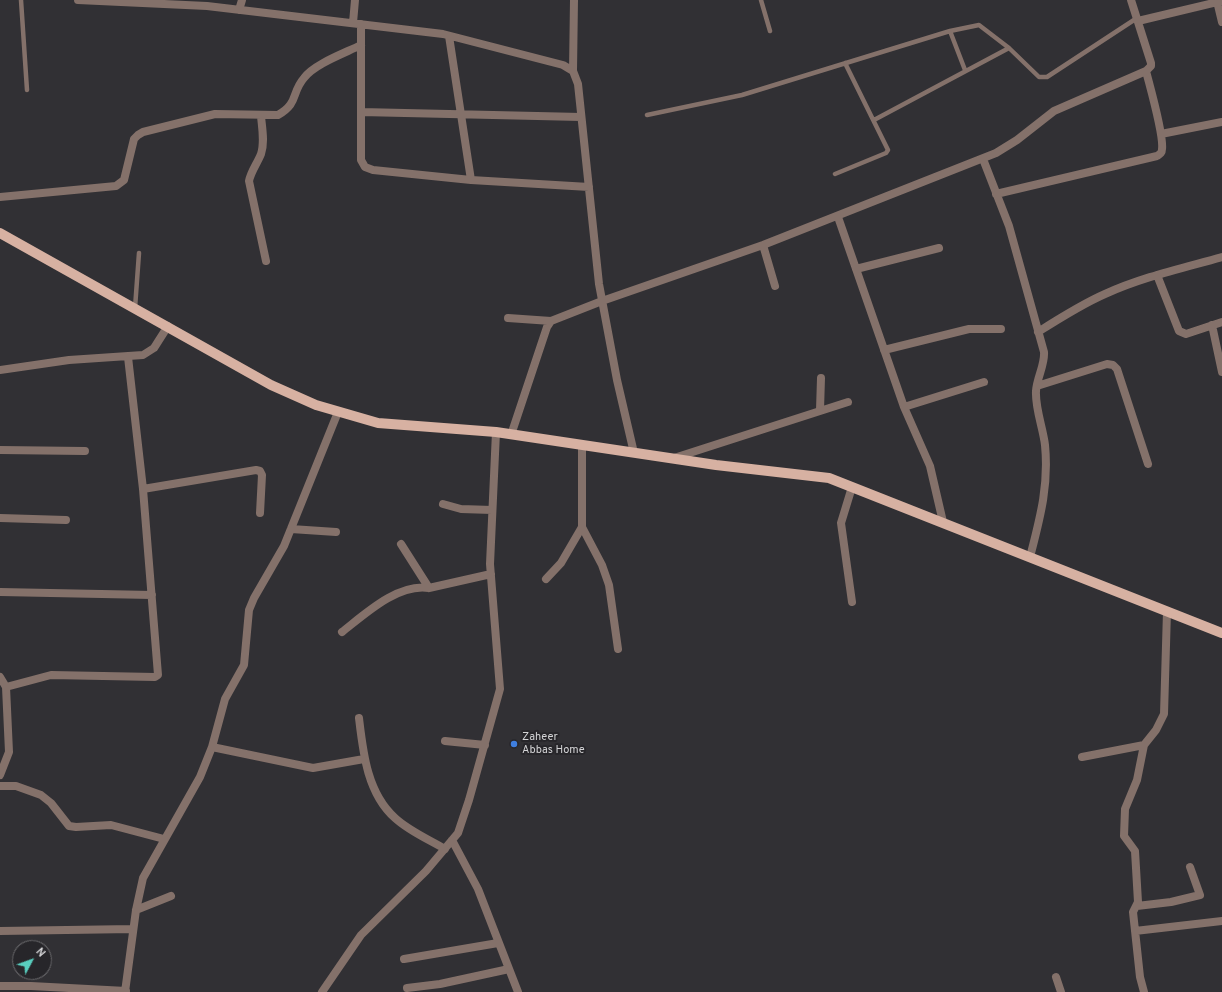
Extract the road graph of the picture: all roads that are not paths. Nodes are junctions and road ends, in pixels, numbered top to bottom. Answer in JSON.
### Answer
{"nodes":[{"id":1,"x":21,"y":0,"type":"edge"},
{"id":2,"x":78,"y":0,"type":"edge"},
{"id":3,"x":242,"y":0,"type":"edge"},
{"id":4,"x":355,"y":0,"type":"edge"},
{"id":5,"x":574,"y":0,"type":"edge"},
{"id":6,"x":761,"y":0,"type":"edge"},
{"id":7,"x":1131,"y":0,"type":"edge"},
{"id":8,"x":1220,"y":1,"type":"edge"},
{"id":9,"x":181,"y":2,"type":"edge"},
{"id":10,"x":239,"y":10,"type":"junction"},
{"id":11,"x":1138,"y":20,"type":"junction"},
{"id":12,"x":1222,"y":22,"type":"edge"},
{"id":13,"x":357,"y":24,"type":"junction"},
{"id":14,"x":950,"y":30,"type":"junction"},
{"id":15,"x":770,"y":31,"type":"dead end"},
{"id":16,"x":449,"y":36,"type":"junction"},
{"id":17,"x":361,"y":45,"type":"junction"},
{"id":18,"x":1009,"y":48,"type":"junction"},
{"id":19,"x":845,"y":63,"type":"junction"},
{"id":20,"x":965,"y":70,"type":"junction"},
{"id":21,"x":573,"y":71,"type":"junction"},
{"id":22,"x":1146,"y":71,"type":"junction"},
{"id":23,"x":27,"y":90,"type":"dead end"},
{"id":24,"x":361,"y":112,"type":"junction"},
{"id":25,"x":462,"y":114,"type":"junction"},
{"id":26,"x":647,"y":115,"type":"dead end"},
{"id":27,"x":261,"y":116,"type":"junction"},
{"id":28,"x":581,"y":117,"type":"junction"},
{"id":29,"x":874,"y":120,"type":"junction"},
{"id":30,"x":1222,"y":122,"type":"edge"},
{"id":31,"x":1161,"y":134,"type":"junction"},
{"id":32,"x":982,"y":159,"type":"junction"},
{"id":33,"x":835,"y":174,"type":"dead end"},
{"id":34,"x":470,"y":180,"type":"junction"},
{"id":35,"x":589,"y":187,"type":"junction"},
{"id":36,"x":996,"y":194,"type":"junction"},
{"id":37,"x":0,"y":197,"type":"edge"},
{"id":38,"x":838,"y":217,"type":"junction"},
{"id":39,"x":0,"y":233,"type":"edge"},
{"id":40,"x":763,"y":245,"type":"junction"},
{"id":41,"x":939,"y":248,"type":"dead end"},
{"id":42,"x":139,"y":253,"type":"dead end"},
{"id":43,"x":1222,"y":257,"type":"edge"},
{"id":44,"x":266,"y":261,"type":"dead end"},
{"id":45,"x":856,"y":270,"type":"junction"},
{"id":46,"x":1157,"y":275,"type":"junction"},
{"id":47,"x":775,"y":286,"type":"dead end"},
{"id":48,"x":602,"y":300,"type":"junction"},
{"id":49,"x":135,"y":308,"type":"junction"},
{"id":50,"x":508,"y":318,"type":"dead end"},
{"id":51,"x":551,"y":321,"type":"junction"},
{"id":52,"x":1222,"y":322,"type":"edge"},
{"id":53,"x":1212,"y":325,"type":"junction"},
{"id":54,"x":168,"y":326,"type":"junction"},
{"id":55,"x":1001,"y":329,"type":"dead end"},
{"id":56,"x":1038,"y":332,"type":"junction"},
{"id":57,"x":884,"y":350,"type":"junction"},
{"id":58,"x":128,"y":357,"type":"junction"},
{"id":59,"x":0,"y":370,"type":"edge"},
{"id":60,"x":1222,"y":372,"type":"edge"},
{"id":61,"x":821,"y":378,"type":"dead end"},
{"id":62,"x":984,"y":382,"type":"dead end"},
{"id":63,"x":1037,"y":386,"type":"junction"},
{"id":64,"x":848,"y":402,"type":"dead end"},
{"id":65,"x":904,"y":407,"type":"junction"},
{"id":66,"x":820,"y":410,"type":"junction"},
{"id":67,"x":338,"y":412,"type":"junction"},
{"id":68,"x":496,"y":432,"type":"junction"},
{"id":69,"x":511,"y":434,"type":"junction"},
{"id":70,"x":582,"y":445,"type":"junction"},
{"id":71,"x":0,"y":450,"type":"edge"},
{"id":72,"x":85,"y":451,"type":"dead end"},
{"id":73,"x":634,"y":453,"type":"junction"},
{"id":74,"x":673,"y":458,"type":"junction"},
{"id":75,"x":1148,"y":464,"type":"dead end"},
{"id":76,"x":852,"y":487,"type":"junction"},
{"id":77,"x":143,"y":489,"type":"junction"},
{"id":78,"x":443,"y":504,"type":"dead end"},
{"id":79,"x":492,"y":510,"type":"junction"},
{"id":80,"x":260,"y":513,"type":"dead end"},
{"id":81,"x":0,"y":518,"type":"edge"},
{"id":82,"x":66,"y":520,"type":"dead end"},
{"id":83,"x":943,"y":522,"type":"junction"},
{"id":84,"x":582,"y":527,"type":"junction"},
{"id":85,"x":291,"y":529,"type":"junction"},
{"id":86,"x":336,"y":532,"type":"dead end"},
{"id":87,"x":401,"y":544,"type":"dead end"},
{"id":88,"x":1030,"y":557,"type":"junction"},
{"id":89,"x":491,"y":574,"type":"junction"},
{"id":90,"x":546,"y":579,"type":"dead end"},
{"id":91,"x":429,"y":588,"type":"junction"},
{"id":92,"x":0,"y":592,"type":"edge"},
{"id":93,"x":152,"y":595,"type":"junction"},
{"id":94,"x":852,"y":602,"type":"dead end"},
{"id":95,"x":1167,"y":611,"type":"junction"},
{"id":96,"x":342,"y":632,"type":"dead end"},
{"id":97,"x":1222,"y":633,"type":"edge"},
{"id":98,"x":618,"y":649,"type":"dead end"},
{"id":99,"x":0,"y":678,"type":"edge"},
{"id":100,"x":6,"y":687,"type":"junction"},
{"id":101,"x":359,"y":718,"type":"dead end"},
{"id":102,"x":445,"y":741,"type":"dead end"},
{"id":103,"x":485,"y":745,"type":"junction"},
{"id":104,"x":1144,"y":745,"type":"junction"},
{"id":105,"x":212,"y":747,"type":"junction"},
{"id":106,"x":1082,"y":757,"type":"dead end"},
{"id":107,"x":364,"y":758,"type":"junction"},
{"id":108,"x":0,"y":775,"type":"edge"},
{"id":109,"x":0,"y":786,"type":"edge"},
{"id":110,"x":164,"y":839,"type":"junction"},
{"id":111,"x":452,"y":840,"type":"junction"},
{"id":112,"x":445,"y":848,"type":"junction"},
{"id":113,"x":1190,"y":867,"type":"dead end"},
{"id":114,"x":171,"y":896,"type":"dead end"},
{"id":115,"x":1137,"y":906,"type":"junction"},
{"id":116,"x":136,"y":910,"type":"junction"},
{"id":117,"x":1222,"y":921,"type":"edge"},
{"id":118,"x":133,"y":929,"type":"junction"},
{"id":119,"x":0,"y":930,"type":"edge"},
{"id":120,"x":1135,"y":931,"type":"junction"},
{"id":121,"x":498,"y":943,"type":"junction"},
{"id":122,"x":404,"y":959,"type":"dead end"},
{"id":123,"x":509,"y":969,"type":"junction"},
{"id":124,"x":1056,"y":977,"type":"dead end"},
{"id":125,"x":0,"y":986,"type":"edge"},
{"id":126,"x":407,"y":988,"type":"dead end"},
{"id":127,"x":125,"y":992,"type":"edge"},
{"id":128,"x":322,"y":992,"type":"edge"},
{"id":129,"x":518,"y":992,"type":"edge"},
{"id":130,"x":1061,"y":992,"type":"edge"},
{"id":131,"x":1144,"y":992,"type":"edge"}],
"edges":[{"from":1,"to":23,"type":"lane"},
{"from":2,"to":9,"type":"street"},
{"from":3,"to":10,"type":"street"},
{"from":4,"to":13,"type":"street"},
{"from":5,"to":21,"type":"street"},
{"from":6,"to":15,"type":"lane"},
{"from":7,"to":11,"type":"street"},
{"from":8,"to":11,"type":"street"},
{"from":8,"to":12,"type":"street"},
{"from":9,"to":10,"type":"street"},
{"from":10,"to":13,"type":"street"},
{"from":11,"to":18,"type":"lane"},
{"from":11,"to":22,"type":"street"},
{"from":13,"to":16,"type":"street"},
{"from":13,"to":17,"type":"street"},
{"from":14,"to":18,"type":"lane"},
{"from":14,"to":19,"type":"lane"},
{"from":14,"to":20,"type":"lane"},
{"from":16,"to":21,"type":"street"},
{"from":16,"to":25,"type":"street"},
{"from":17,"to":24,"type":"street"},
{"from":17,"to":27,"type":"street"},
{"from":18,"to":20,"type":"lane"},
{"from":19,"to":26,"type":"lane"},
{"from":19,"to":29,"type":"lane"},
{"from":20,"to":29,"type":"lane"},
{"from":21,"to":28,"type":"street"},
{"from":22,"to":31,"type":"street"},
{"from":22,"to":32,"type":"street"},
{"from":24,"to":25,"type":"street"},
{"from":24,"to":34,"type":"street"},
{"from":25,"to":28,"type":"street"},
{"from":25,"to":34,"type":"street"},
{"from":27,"to":37,"type":"street"},
{"from":27,"to":44,"type":"street"},
{"from":28,"to":35,"type":"street"},
{"from":29,"to":33,"type":"lane"},
{"from":30,"to":31,"type":"street"},
{"from":31,"to":36,"type":"street"},
{"from":32,"to":36,"type":"street"},
{"from":32,"to":38,"type":"street"},
{"from":34,"to":35,"type":"street"},
{"from":35,"to":48,"type":"street"},
{"from":36,"to":56,"type":"street"},
{"from":38,"to":40,"type":"street"},
{"from":38,"to":45,"type":"street"},
{"from":39,"to":49,"type":"main road"},
{"from":40,"to":47,"type":"street"},
{"from":40,"to":48,"type":"street"},
{"from":41,"to":45,"type":"street"},
{"from":42,"to":49,"type":"lane"},
{"from":43,"to":46,"type":"street"},
{"from":45,"to":57,"type":"street"},
{"from":46,"to":53,"type":"street"},
{"from":46,"to":56,"type":"street"},
{"from":48,"to":51,"type":"street"},
{"from":48,"to":73,"type":"street"},
{"from":49,"to":54,"type":"main road"},
{"from":50,"to":51,"type":"street"},
{"from":51,"to":69,"type":"street"},
{"from":52,"to":53,"type":"street"},
{"from":53,"to":60,"type":"street"},
{"from":54,"to":58,"type":"street"},
{"from":54,"to":67,"type":"main road"},
{"from":55,"to":57,"type":"street"},
{"from":56,"to":63,"type":"street"},
{"from":57,"to":65,"type":"street"},
{"from":58,"to":59,"type":"street"},
{"from":58,"to":77,"type":"street"},
{"from":61,"to":66,"type":"street"},
{"from":62,"to":65,"type":"street"},
{"from":63,"to":75,"type":"street"},
{"from":63,"to":88,"type":"street"},
{"from":64,"to":66,"type":"street"},
{"from":65,"to":83,"type":"street"},
{"from":66,"to":74,"type":"street"},
{"from":67,"to":68,"type":"main road"},
{"from":67,"to":85,"type":"street"},
{"from":68,"to":69,"type":"main road"},
{"from":68,"to":79,"type":"street"},
{"from":69,"to":70,"type":"main road"},
{"from":70,"to":73,"type":"main road"},
{"from":70,"to":84,"type":"street"},
{"from":71,"to":72,"type":"street"},
{"from":73,"to":74,"type":"main road"},
{"from":74,"to":76,"type":"main road"},
{"from":76,"to":83,"type":"main road"},
{"from":76,"to":94,"type":"street"},
{"from":77,"to":80,"type":"street"},
{"from":77,"to":93,"type":"street"},
{"from":78,"to":79,"type":"street"},
{"from":79,"to":89,"type":"street"},
{"from":81,"to":82,"type":"street"},
{"from":83,"to":88,"type":"main road"},
{"from":84,"to":90,"type":"street"},
{"from":84,"to":98,"type":"street"},
{"from":85,"to":86,"type":"street"},
{"from":85,"to":105,"type":"street"},
{"from":87,"to":91,"type":"street"},
{"from":88,"to":95,"type":"main road"},
{"from":89,"to":91,"type":"street"},
{"from":89,"to":103,"type":"street"},
{"from":91,"to":96,"type":"street"},
{"from":92,"to":93,"type":"street"},
{"from":93,"to":100,"type":"street"},
{"from":95,"to":97,"type":"main road"},
{"from":95,"to":104,"type":"street"},
{"from":99,"to":100,"type":"street"},
{"from":100,"to":108,"type":"street"},
{"from":101,"to":107,"type":"street"},
{"from":102,"to":103,"type":"street"},
{"from":103,"to":111,"type":"street"},
{"from":104,"to":106,"type":"street"},
{"from":104,"to":115,"type":"street"},
{"from":105,"to":107,"type":"street"},
{"from":105,"to":110,"type":"street"},
{"from":107,"to":112,"type":"street"},
{"from":109,"to":110,"type":"street"},
{"from":110,"to":116,"type":"street"},
{"from":111,"to":112,"type":"street"},
{"from":111,"to":121,"type":"street"},
{"from":112,"to":128,"type":"street"},
{"from":113,"to":115,"type":"street"},
{"from":114,"to":116,"type":"street"},
{"from":115,"to":120,"type":"street"},
{"from":116,"to":118,"type":"street"},
{"from":117,"to":120,"type":"street"},
{"from":118,"to":119,"type":"street"},
{"from":118,"to":127,"type":"street"},
{"from":120,"to":131,"type":"street"},
{"from":121,"to":122,"type":"street"},
{"from":121,"to":123,"type":"street"},
{"from":123,"to":126,"type":"street"},
{"from":123,"to":129,"type":"street"},
{"from":124,"to":130,"type":"street"},
{"from":125,"to":127,"type":"street"}]}
